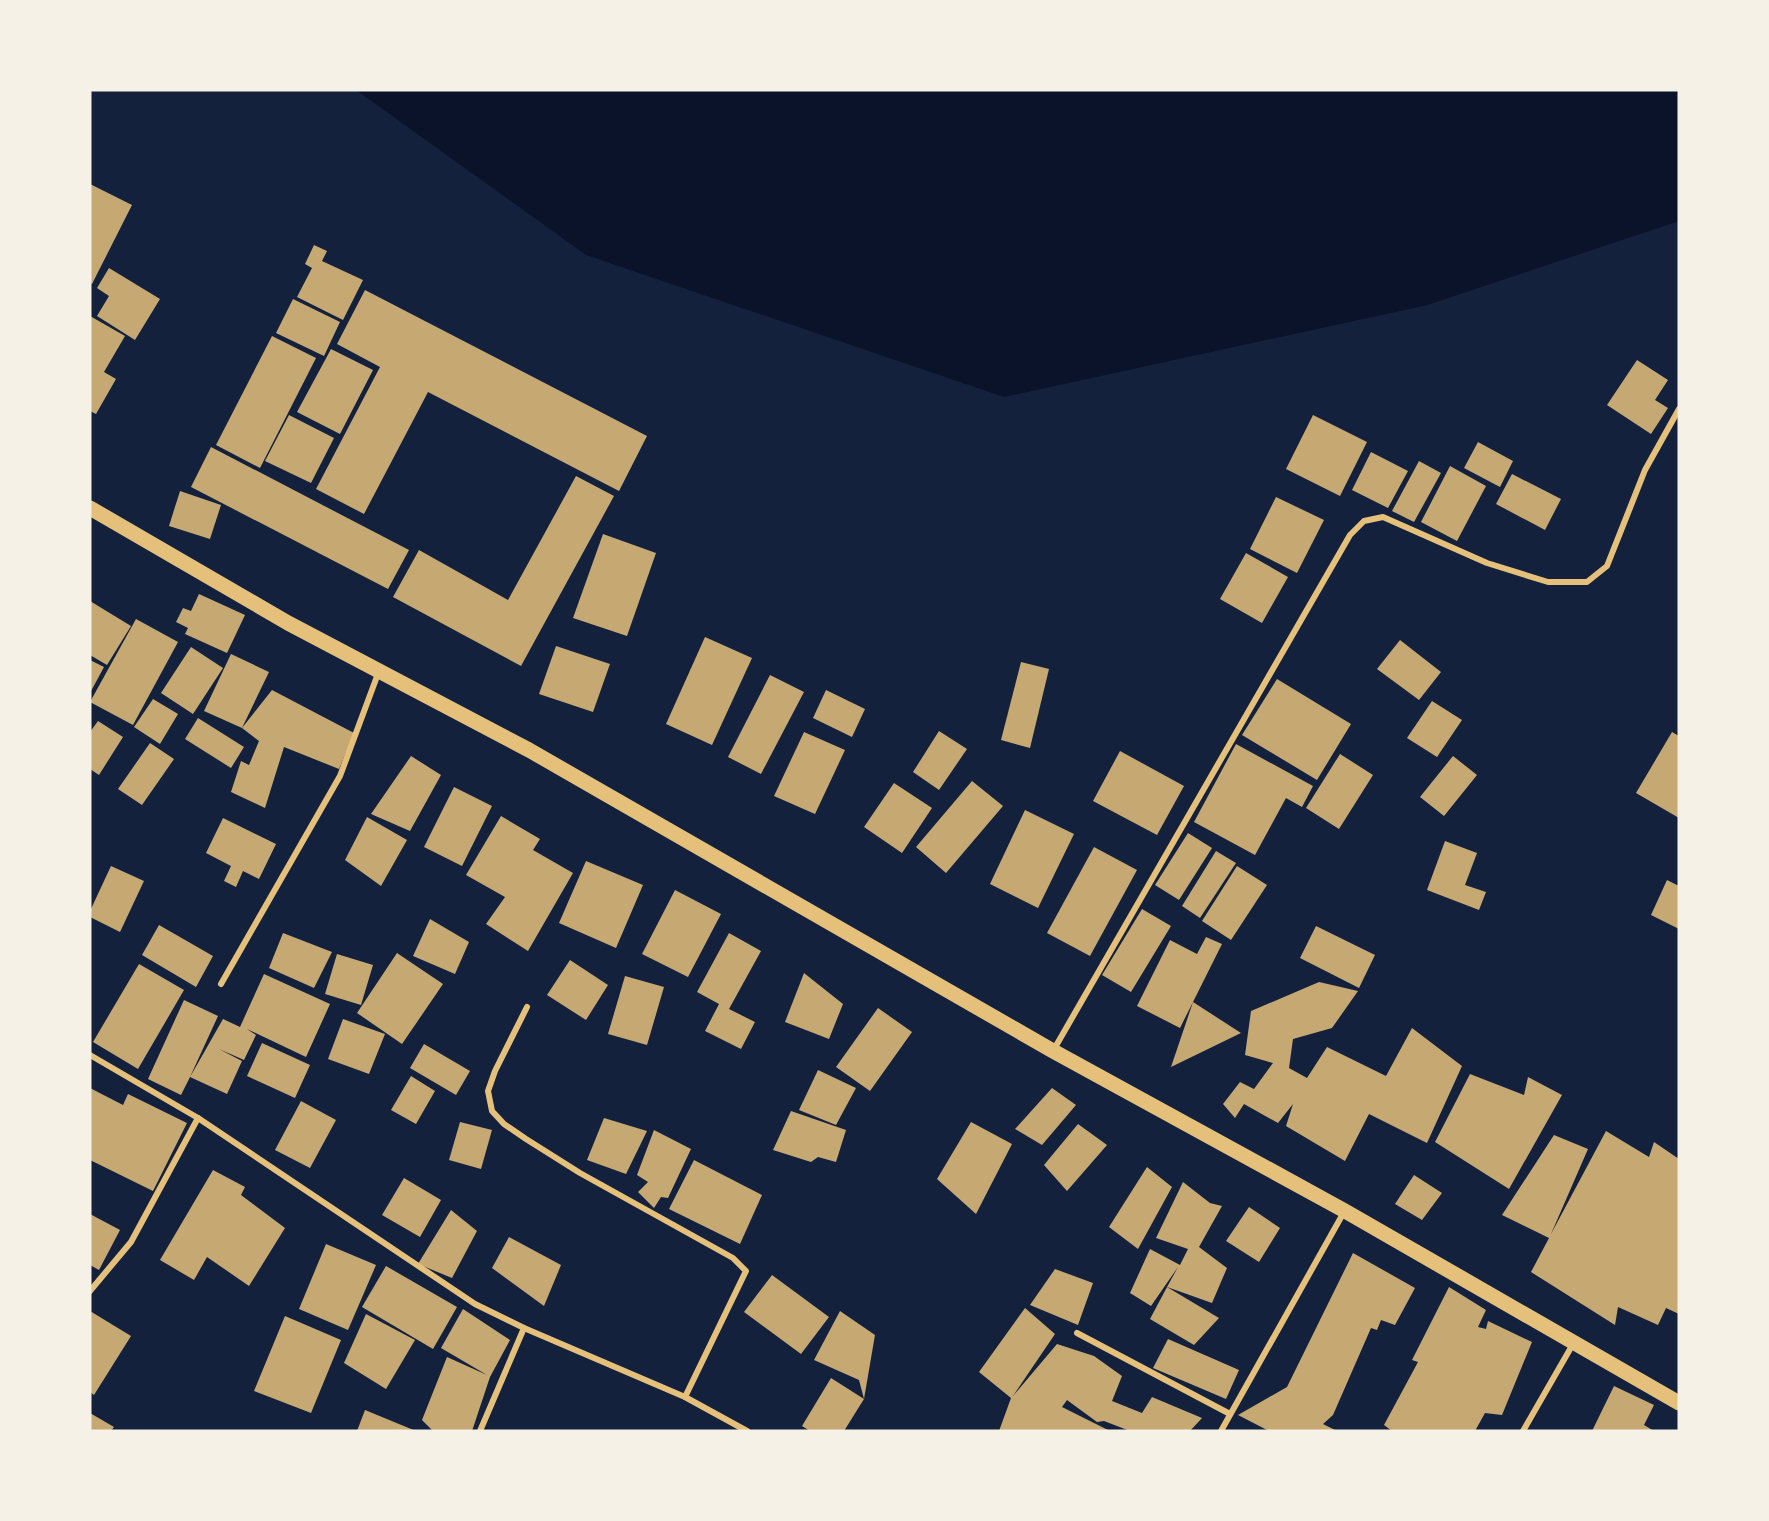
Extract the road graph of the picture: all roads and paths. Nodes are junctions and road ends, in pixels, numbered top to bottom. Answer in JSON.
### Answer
{"nodes":[{"id":1,"x":1679,"y":409,"type":"edge"},
{"id":2,"x":90,"y":508,"type":"edge"},
{"id":3,"x":379,"y":671,"type":"junction"},
{"id":4,"x":221,"y":984,"type":"dead end"},
{"id":5,"x":527,"y":1007,"type":"dead end"},
{"id":6,"x":1053,"y":1051,"type":"junction"},
{"id":7,"x":90,"y":1055,"type":"edge"},
{"id":8,"x":198,"y":1118,"type":"junction"},
{"id":9,"x":1345,"y":1211,"type":"junction"},
{"id":10,"x":90,"y":1290,"type":"edge"},
{"id":11,"x":524,"y":1328,"type":"junction"},
{"id":12,"x":1077,"y":1333,"type":"dead end"},
{"id":13,"x":1573,"y":1344,"type":"junction"},
{"id":14,"x":685,"y":1397,"type":"junction"},
{"id":15,"x":1679,"y":1402,"type":"edge"},
{"id":16,"x":1230,"y":1414,"type":"junction"},
{"id":17,"x":480,"y":1431,"type":"edge"},
{"id":18,"x":747,"y":1431,"type":"edge"},
{"id":19,"x":1221,"y":1431,"type":"edge"},
{"id":20,"x":1523,"y":1431,"type":"edge"}],
"edges":[{"from":1,"to":6,"type":"street"},
{"from":2,"to":3,"type":"main road"},
{"from":3,"to":4,"type":"street"},
{"from":3,"to":6,"type":"main road"},
{"from":5,"to":14,"type":"street"},
{"from":6,"to":9,"type":"main road"},
{"from":7,"to":8,"type":"street"},
{"from":8,"to":10,"type":"street"},
{"from":8,"to":11,"type":"street"},
{"from":9,"to":13,"type":"main road"},
{"from":9,"to":16,"type":"street"},
{"from":11,"to":14,"type":"street"},
{"from":11,"to":17,"type":"street"},
{"from":12,"to":16,"type":"street"},
{"from":13,"to":15,"type":"main road"},
{"from":13,"to":20,"type":"street"},
{"from":14,"to":18,"type":"street"},
{"from":16,"to":19,"type":"street"}]}
